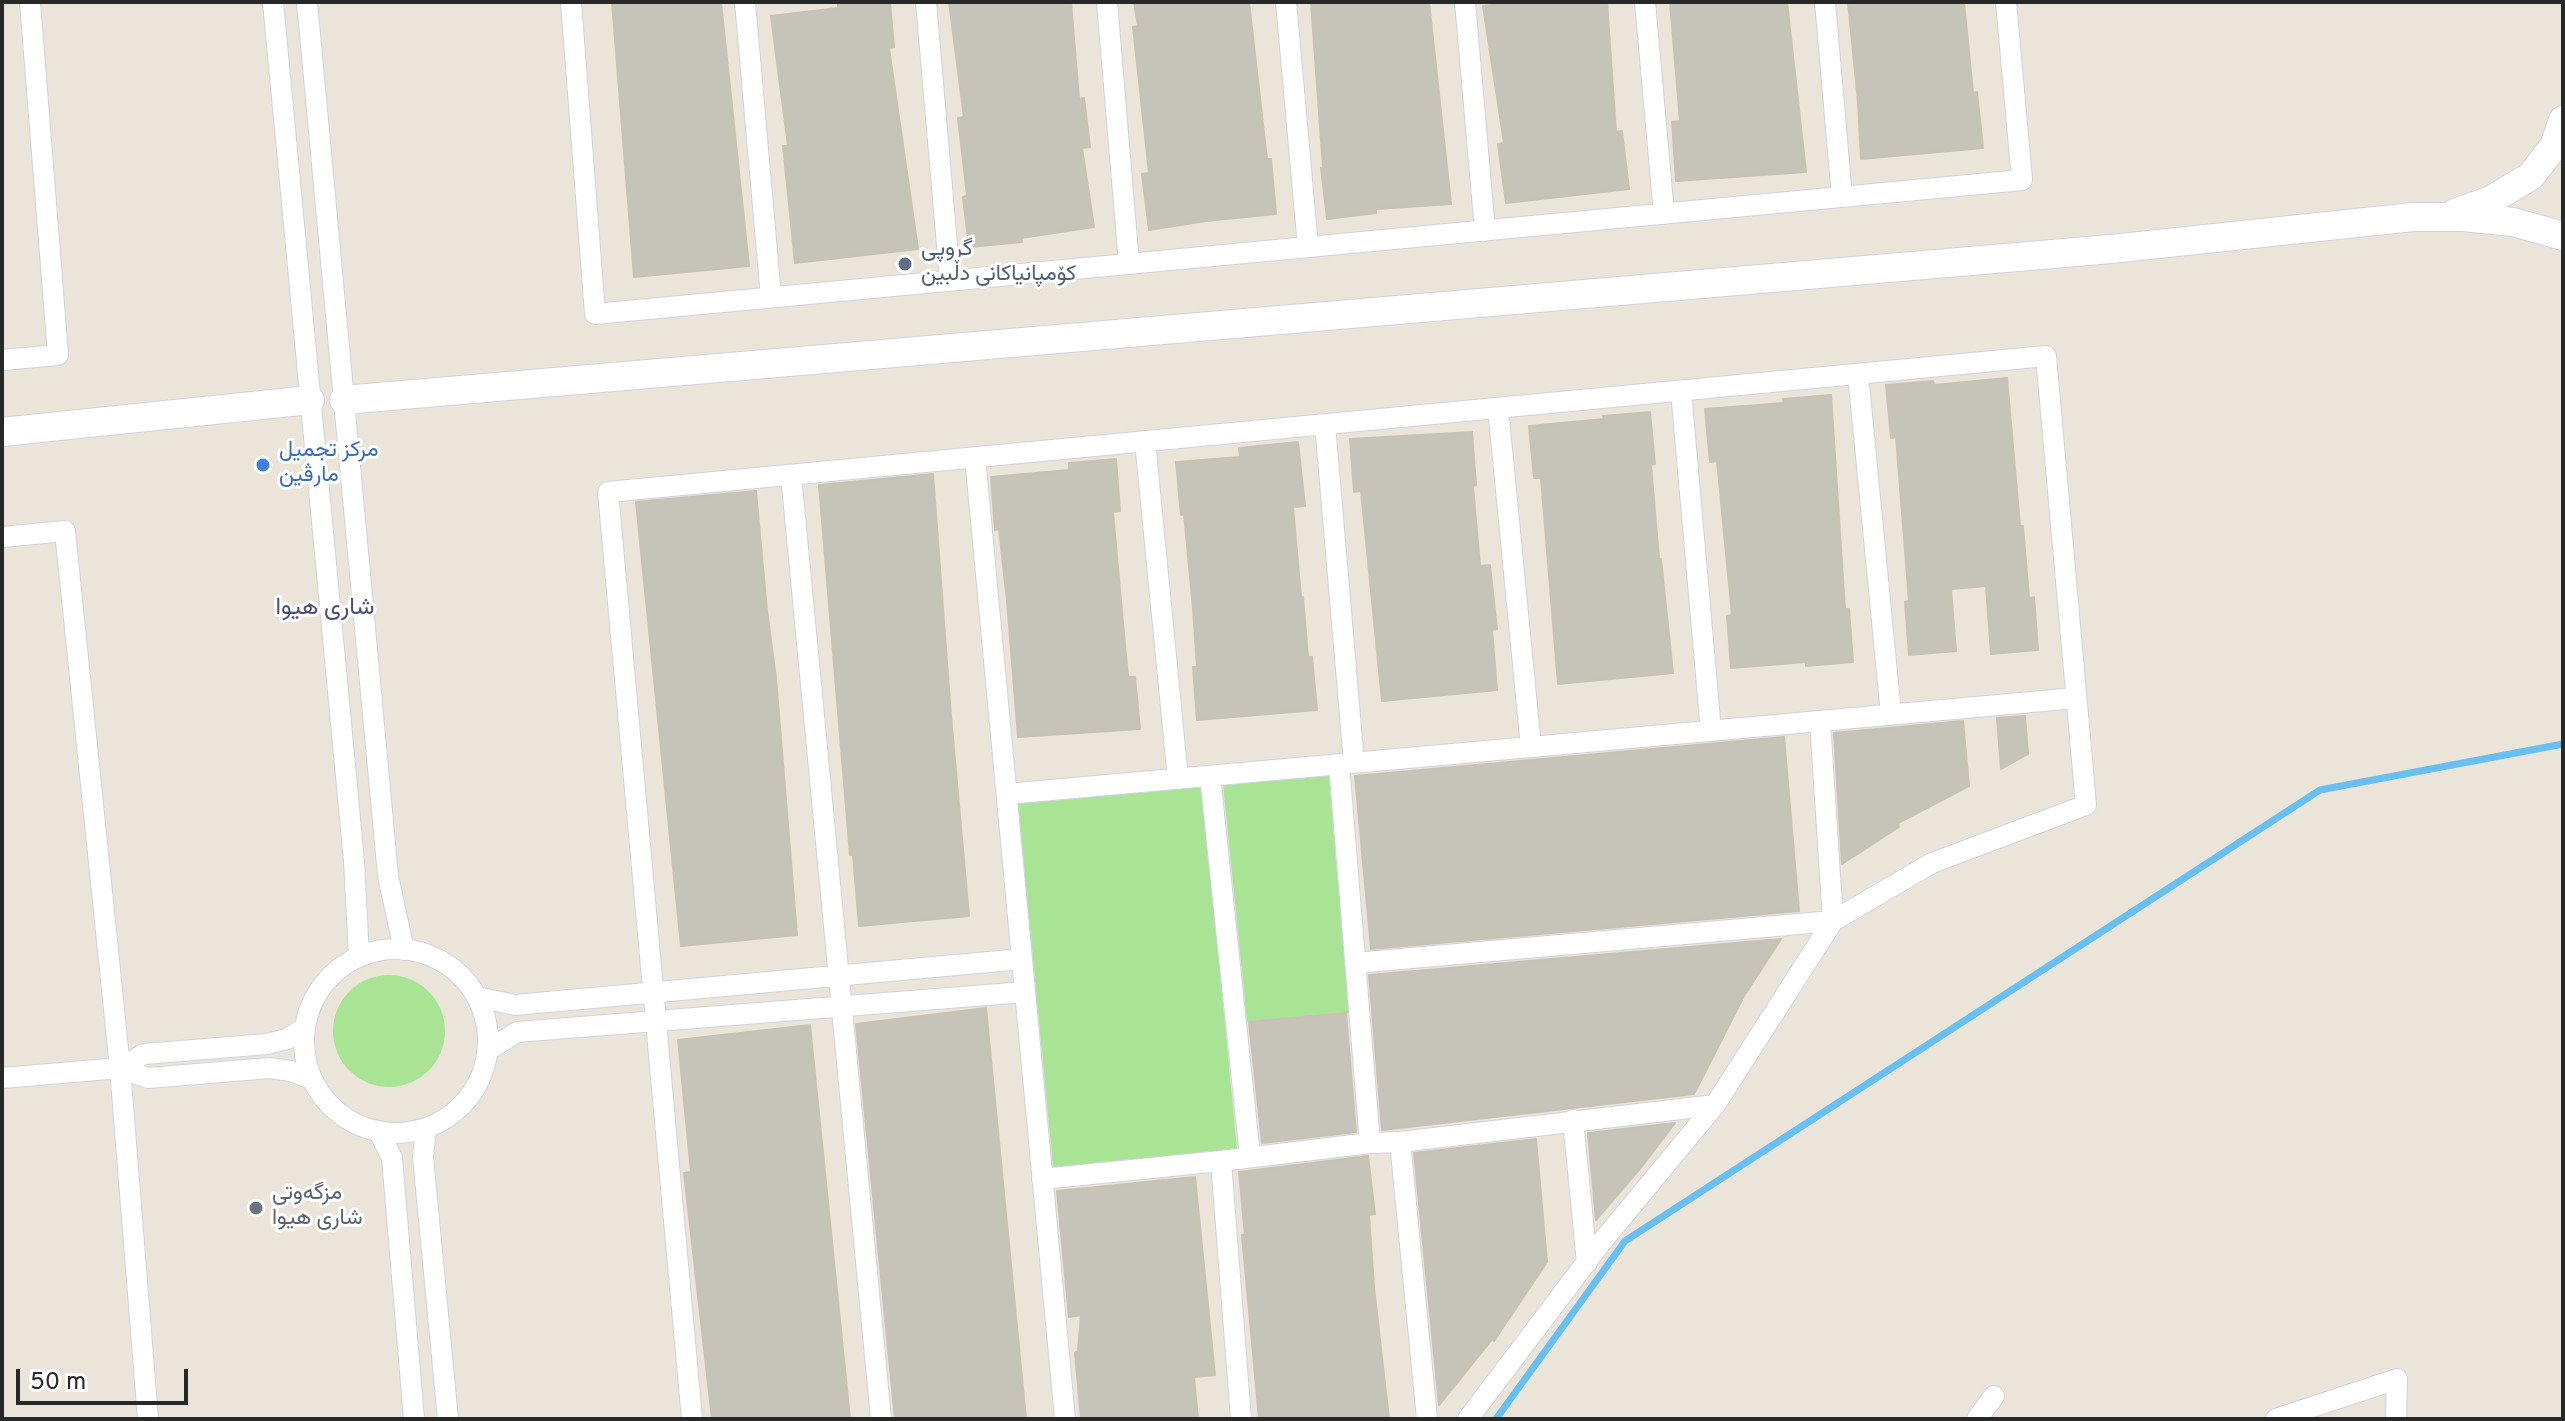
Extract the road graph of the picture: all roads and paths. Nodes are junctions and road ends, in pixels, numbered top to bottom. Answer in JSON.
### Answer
{"nodes":[{"id":1,"x":30,"y":2,"type":"edge"},
{"id":2,"x":273,"y":2,"type":"edge"},
{"id":3,"x":307,"y":2,"type":"edge"},
{"id":4,"x":571,"y":2,"type":"edge"},
{"id":5,"x":745,"y":2,"type":"edge"},
{"id":6,"x":926,"y":2,"type":"edge"},
{"id":7,"x":1107,"y":2,"type":"edge"},
{"id":8,"x":1286,"y":2,"type":"edge"},
{"id":9,"x":1465,"y":2,"type":"edge"},
{"id":10,"x":1645,"y":2,"type":"edge"},
{"id":11,"x":1825,"y":2,"type":"edge"},
{"id":12,"x":2006,"y":2,"type":"edge"},
{"id":13,"x":2563,"y":120,"type":"edge"},
{"id":14,"x":1842,"y":197,"type":"junction"},
{"id":15,"x":1664,"y":214,"type":"junction"},
{"id":16,"x":2443,"y":217,"type":"junction"},
{"id":17,"x":2563,"y":220,"type":"edge"},
{"id":18,"x":1485,"y":231,"type":"junction"},
{"id":19,"x":2562,"y":236,"type":"edge"},
{"id":20,"x":1308,"y":247,"type":"junction"},
{"id":21,"x":1129,"y":264,"type":"junction"},
{"id":22,"x":950,"y":280,"type":"junction"},
{"id":23,"x":771,"y":297,"type":"junction"},
{"id":24,"x":2,"y":360,"type":"edge"},
{"id":25,"x":1858,"y":374,"type":"junction"},
{"id":26,"x":1681,"y":391,"type":"junction"},
{"id":27,"x":310,"y":400,"type":"junction"},
{"id":28,"x":344,"y":400,"type":"junction"},
{"id":29,"x":1498,"y":408,"type":"junction"},
{"id":30,"x":1325,"y":424,"type":"junction"},
{"id":31,"x":2,"y":432,"type":"edge"},
{"id":32,"x":1145,"y":441,"type":"junction"},
{"id":33,"x":975,"y":457,"type":"junction"},
{"id":34,"x":791,"y":475,"type":"junction"},
{"id":35,"x":2,"y":537,"type":"edge"},
{"id":36,"x":2076,"y":698,"type":"junction"},
{"id":37,"x":1891,"y":714,"type":"junction"},
{"id":38,"x":1820,"y":721,"type":"junction"},
{"id":39,"x":1711,"y":731,"type":"junction"},
{"id":40,"x":1531,"y":747,"type":"junction"},
{"id":41,"x":1346,"y":764,"type":"junction"},
{"id":42,"x":1210,"y":776,"type":"junction"},
{"id":43,"x":1178,"y":779,"type":"junction"},
{"id":44,"x":1007,"y":794,"type":"junction"},
{"id":45,"x":1833,"y":921,"type":"junction"},
{"id":46,"x":404,"y":950,"type":"junction"},
{"id":47,"x":359,"y":957,"type":"junction"},
{"id":48,"x":1022,"y":959,"type":"junction"},
{"id":49,"x":1355,"y":963,"type":"junction"},
{"id":50,"x":837,"y":976,"type":"junction"},
{"id":51,"x":1025,"y":992,"type":"junction"},
{"id":52,"x":651,"y":993,"type":"junction"},
{"id":53,"x":477,"y":997,"type":"junction"},
{"id":54,"x":840,"y":1007,"type":"junction"},
{"id":55,"x":654,"y":1021,"type":"junction"},
{"id":56,"x":304,"y":1028,"type":"junction"},
{"id":57,"x":487,"y":1051,"type":"junction"},
{"id":58,"x":120,"y":1068,"type":"junction"},
{"id":59,"x":2,"y":1078,"type":"edge"},
{"id":60,"x":311,"y":1079,"type":"junction"},
{"id":61,"x":1715,"y":1105,"type":"junction"},
{"id":62,"x":1573,"y":1120,"type":"junction"},
{"id":63,"x":426,"y":1128,"type":"junction"},
{"id":64,"x":379,"y":1132,"type":"junction"},
{"id":65,"x":1400,"y":1142,"type":"junction"},
{"id":66,"x":1370,"y":1143,"type":"junction"},
{"id":67,"x":1250,"y":1156,"type":"junction"},
{"id":68,"x":423,"y":1157,"type":"junction"},
{"id":69,"x":392,"y":1158,"type":"junction"},
{"id":70,"x":1221,"y":1161,"type":"junction"},
{"id":71,"x":1042,"y":1179,"type":"junction"},
{"id":72,"x":1587,"y":1263,"type":"junction"},
{"id":73,"x":1994,"y":1396,"type":"dead end"},
{"id":74,"x":148,"y":1419,"type":"edge"},
{"id":75,"x":414,"y":1419,"type":"edge"},
{"id":76,"x":448,"y":1419,"type":"edge"},
{"id":77,"x":692,"y":1419,"type":"edge"},
{"id":78,"x":881,"y":1419,"type":"edge"},
{"id":79,"x":1065,"y":1419,"type":"edge"},
{"id":80,"x":1241,"y":1419,"type":"edge"},
{"id":81,"x":1427,"y":1419,"type":"edge"},
{"id":82,"x":1468,"y":1419,"type":"edge"},
{"id":83,"x":1977,"y":1419,"type":"edge"},
{"id":84,"x":2276,"y":1419,"type":"edge"},
{"id":85,"x":2396,"y":1419,"type":"edge"}],
"edges":[{"from":1,"to":24,"type":"street"},
{"from":2,"to":27,"type":"street"},
{"from":3,"to":28,"type":"street"},
{"from":4,"to":23,"type":"street"},
{"from":5,"to":23,"type":"street"},
{"from":6,"to":22,"type":"street"},
{"from":7,"to":21,"type":"street"},
{"from":8,"to":20,"type":"street"},
{"from":9,"to":18,"type":"street"},
{"from":10,"to":15,"type":"street"},
{"from":11,"to":14,"type":"street"},
{"from":12,"to":14,"type":"street"},
{"from":13,"to":16,"type":"street"},
{"from":14,"to":15,"type":"street"},
{"from":15,"to":18,"type":"street"},
{"from":16,"to":19,"type":"street"},
{"from":16,"to":28,"type":"street"},
{"from":17,"to":19,"type":"street"},
{"from":18,"to":20,"type":"street"},
{"from":20,"to":21,"type":"street"},
{"from":21,"to":22,"type":"street"},
{"from":22,"to":23,"type":"street"},
{"from":25,"to":26,"type":"street"},
{"from":25,"to":36,"type":"street"},
{"from":25,"to":37,"type":"street"},
{"from":26,"to":29,"type":"street"},
{"from":26,"to":39,"type":"street"},
{"from":27,"to":31,"type":"street"},
{"from":27,"to":47,"type":"street"},
{"from":28,"to":46,"type":"street"},
{"from":29,"to":30,"type":"street"},
{"from":29,"to":40,"type":"street"},
{"from":30,"to":32,"type":"street"},
{"from":30,"to":41,"type":"street"},
{"from":32,"to":33,"type":"street"},
{"from":32,"to":43,"type":"street"},
{"from":33,"to":34,"type":"street"},
{"from":33,"to":44,"type":"street"},
{"from":34,"to":50,"type":"street"},
{"from":34,"to":52,"type":"street"},
{"from":35,"to":58,"type":"street"},
{"from":36,"to":37,"type":"street"},
{"from":36,"to":45,"type":"street"},
{"from":37,"to":38,"type":"street"},
{"from":38,"to":39,"type":"street"},
{"from":38,"to":45,"type":"street"},
{"from":39,"to":40,"type":"street"},
{"from":40,"to":41,"type":"street"},
{"from":41,"to":42,"type":"street"},
{"from":41,"to":49,"type":"street"},
{"from":42,"to":43,"type":"street"},
{"from":42,"to":67,"type":"street"},
{"from":43,"to":44,"type":"street"},
{"from":44,"to":48,"type":"street"},
{"from":45,"to":49,"type":"street"},
{"from":45,"to":61,"type":"street"},
{"from":46,"to":47,"type":"street"},
{"from":46,"to":53,"type":"street"},
{"from":47,"to":56,"type":"street"},
{"from":48,"to":50,"type":"street"},
{"from":48,"to":51,"type":"street"},
{"from":49,"to":66,"type":"street"},
{"from":50,"to":52,"type":"street"},
{"from":50,"to":54,"type":"street"},
{"from":51,"to":54,"type":"street"},
{"from":51,"to":71,"type":"street"},
{"from":52,"to":53,"type":"street"},
{"from":52,"to":55,"type":"street"},
{"from":53,"to":57,"type":"street"},
{"from":54,"to":55,"type":"street"},
{"from":54,"to":78,"type":"street"},
{"from":55,"to":57,"type":"street"},
{"from":55,"to":77,"type":"street"},
{"from":56,"to":58,"type":"street"},
{"from":56,"to":60,"type":"street"},
{"from":57,"to":63,"type":"street"},
{"from":58,"to":59,"type":"street"},
{"from":58,"to":60,"type":"street"},
{"from":58,"to":74,"type":"street"},
{"from":60,"to":64,"type":"street"},
{"from":61,"to":62,"type":"street"},
{"from":61,"to":72,"type":"street"},
{"from":62,"to":65,"type":"street"},
{"from":62,"to":72,"type":"street"},
{"from":63,"to":64,"type":"street"},
{"from":63,"to":68,"type":"street"},
{"from":64,"to":69,"type":"street"},
{"from":65,"to":66,"type":"street"},
{"from":65,"to":81,"type":"street"},
{"from":66,"to":67,"type":"street"},
{"from":67,"to":70,"type":"street"},
{"from":68,"to":69,"type":"street"},
{"from":68,"to":76,"type":"street"},
{"from":69,"to":75,"type":"street"},
{"from":70,"to":71,"type":"street"},
{"from":70,"to":80,"type":"street"},
{"from":71,"to":79,"type":"street"},
{"from":72,"to":82,"type":"street"},
{"from":73,"to":83,"type":"street"},
{"from":84,"to":85,"type":"street"}]}
